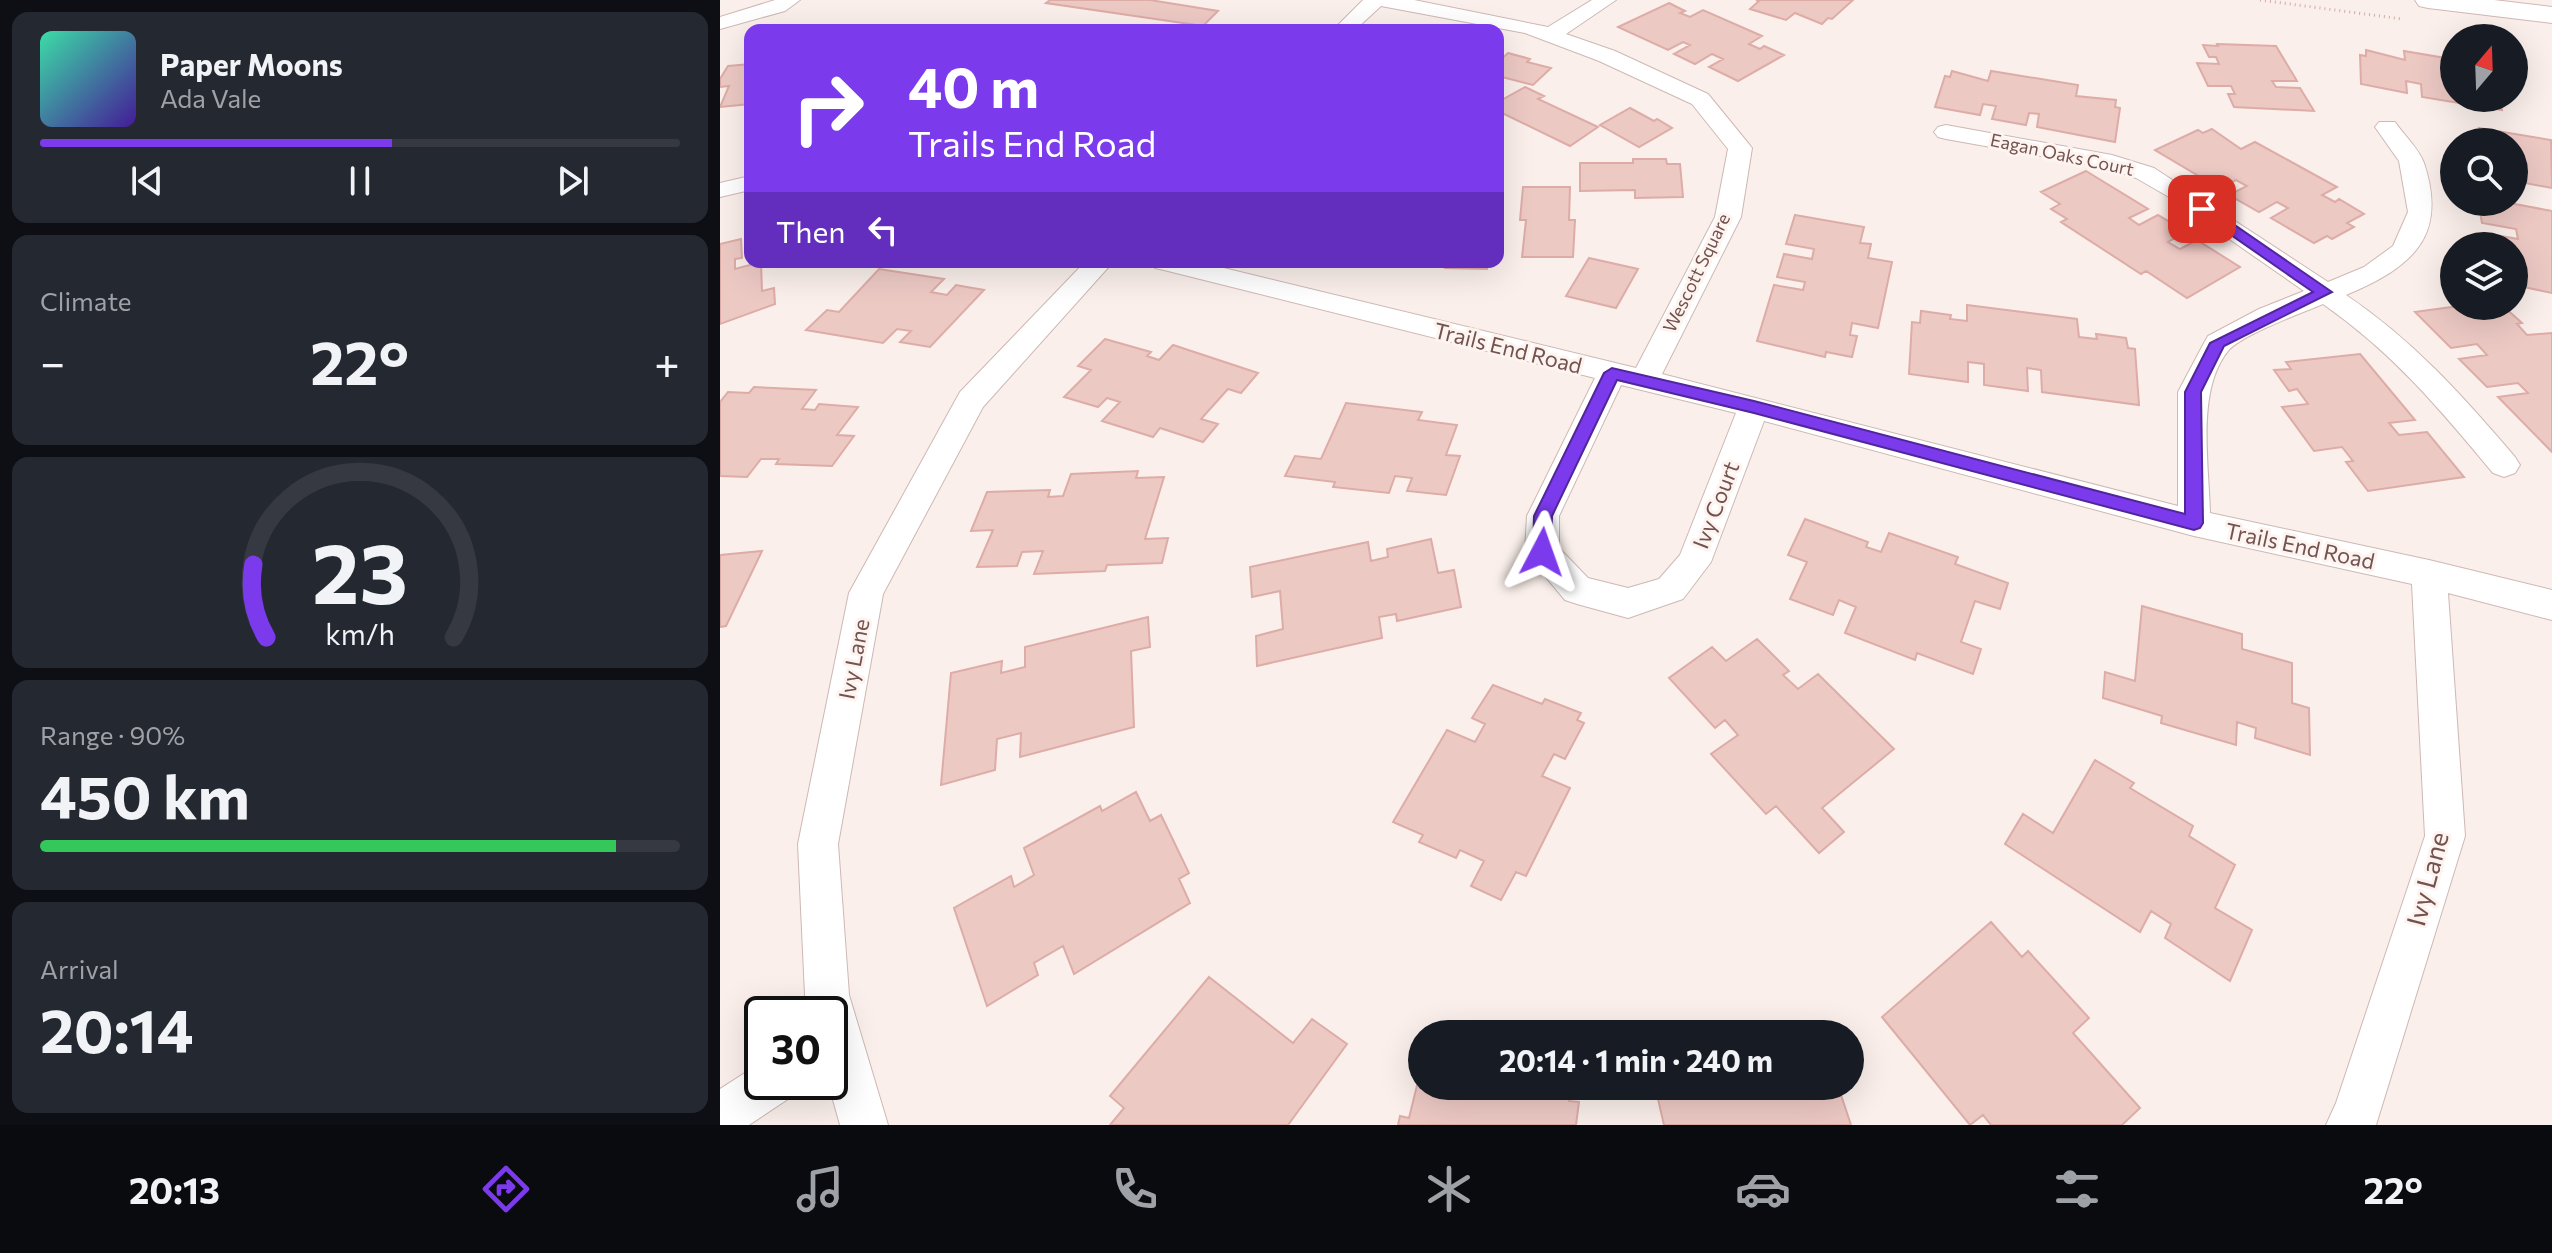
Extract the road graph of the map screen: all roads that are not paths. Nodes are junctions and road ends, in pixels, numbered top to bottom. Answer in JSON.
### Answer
{"nodes":[{"id":1,"x":790,"y":0,"type":"edge"},
{"id":2,"x":1375,"y":0,"type":"edge"},
{"id":3,"x":1382,"y":0,"type":"edge"},
{"id":4,"x":1606,"y":0,"type":"edge"},
{"id":5,"x":2428,"y":0,"type":"edge"},
{"id":6,"x":2552,"y":15,"type":"edge"},
{"id":7,"x":720,"y":23,"type":"edge"},
{"id":8,"x":1349,"y":24,"type":"edge"},
{"id":9,"x":1550,"y":35,"type":"junction"},
{"id":10,"x":2387,"y":127,"type":"dead end"},
{"id":11,"x":1946,"y":132,"type":"dead end"},
{"id":12,"x":744,"y":184,"type":"edge"},
{"id":13,"x":720,"y":190,"type":"edge"},
{"id":14,"x":1094,"y":268,"type":"edge"},
{"id":15,"x":1188,"y":268,"type":"edge"},
{"id":16,"x":2324,"y":292,"type":"junction"},
{"id":17,"x":1612,"y":373,"type":"junction"},
{"id":18,"x":1644,"y":381,"type":"junction"},
{"id":19,"x":1754,"y":407,"type":"junction"},
{"id":20,"x":2504,"y":465,"type":"dead end"},
{"id":21,"x":2194,"y":523,"type":"junction"},
{"id":22,"x":2429,"y":574,"type":"junction"},
{"id":23,"x":2552,"y":605,"type":"edge"},
{"id":24,"x":827,"y":996,"type":"edge"},
{"id":25,"x":848,"y":1079,"type":"edge"},
{"id":26,"x":745,"y":1100,"type":"edge"},
{"id":27,"x":720,"y":1117,"type":"edge"},
{"id":28,"x":864,"y":1125,"type":"edge"},
{"id":29,"x":2350,"y":1125,"type":"edge"}],
"edges":[{"from":1,"to":7,"type":"street"},
{"from":2,"to":8,"type":"street"},
{"from":3,"to":9,"type":"street","name":"Wescott Square"},
{"from":4,"to":9,"type":"street"},
{"from":5,"to":6,"type":"main road"},
{"from":9,"to":18,"type":"street","name":"Wescott Square"},
{"from":10,"to":16,"type":"street"},
{"from":11,"to":16,"type":"street","name":"Eagan Oaks Court"},
{"from":12,"to":13,"type":"street"},
{"from":14,"to":24,"type":"street","name":"Ivy Lane"},
{"from":15,"to":17,"type":"street","name":"Trails End Road"},
{"from":16,"to":20,"type":"street","name":"Eagan Oaks Court"},
{"from":16,"to":21,"type":"street"},
{"from":17,"to":18,"type":"street","name":"Trails End Road"},
{"from":17,"to":19,"type":"street","name":"Ivy Court"},
{"from":18,"to":19,"type":"street","name":"Trails End Road"},
{"from":19,"to":21,"type":"street","name":"Trails End Road"},
{"from":21,"to":22,"type":"street","name":"Trails End Road"},
{"from":22,"to":23,"type":"street","name":"Trails End Road"},
{"from":22,"to":29,"type":"street","name":"Ivy Lane"},
{"from":25,"to":28,"type":"street","name":"Ivy Lane"},
{"from":26,"to":27,"type":"street"}]}
